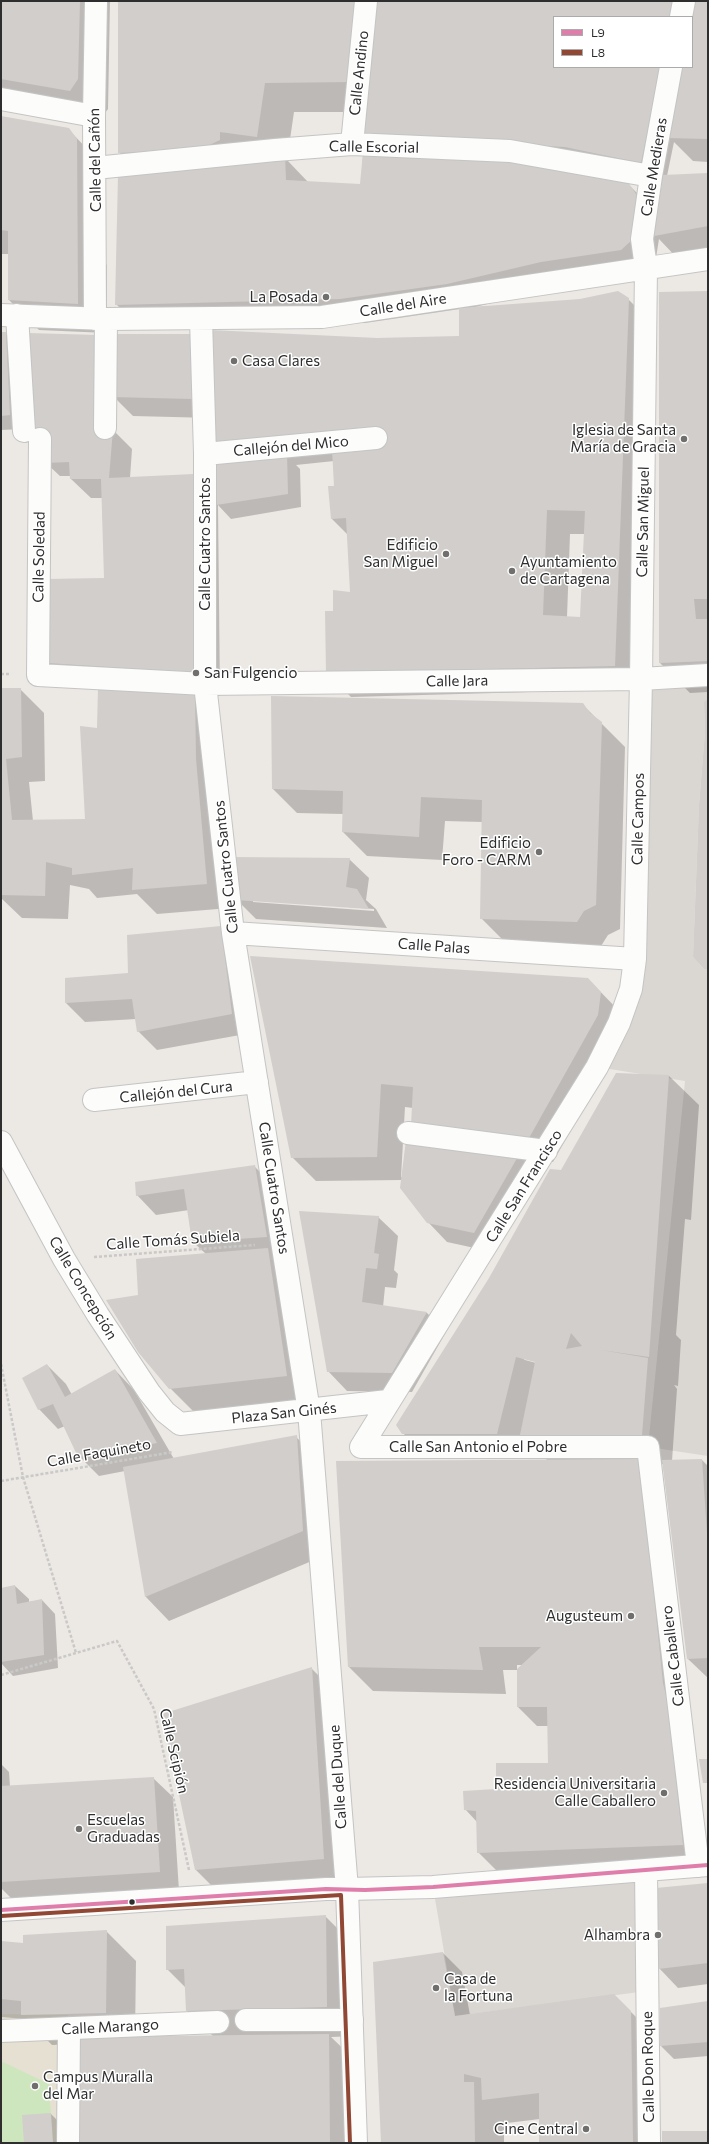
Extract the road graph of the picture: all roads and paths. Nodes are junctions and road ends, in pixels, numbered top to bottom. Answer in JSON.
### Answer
{"nodes":[{"id":1,"x":96,"y":1,"type":"edge"},
{"id":2,"x":366,"y":1,"type":"edge"},
{"id":3,"x":684,"y":1,"type":"edge"},
{"id":4,"x":680,"y":16,"type":"edge"},
{"id":5,"x":671,"y":68,"type":"edge"},
{"id":6,"x":1,"y":99,"type":"edge"},
{"id":7,"x":94,"y":116,"type":"junction"},
{"id":8,"x":352,"y":144,"type":"junction"},
{"id":9,"x":95,"y":168,"type":"junction"},
{"id":10,"x":651,"y":176,"type":"junction"},
{"id":11,"x":708,"y":259,"type":"edge"},
{"id":12,"x":646,"y":268,"type":"junction"},
{"id":13,"x":9,"y":315,"type":"edge"},
{"id":14,"x":101,"y":319,"type":"junction"},
{"id":15,"x":201,"y":319,"type":"junction"},
{"id":16,"x":105,"y":428,"type":"dead end"},
{"id":17,"x":376,"y":438,"type":"dead end"},
{"id":18,"x":205,"y":454,"type":"junction"},
{"id":19,"x":38,"y":675,"type":"joint"},
{"id":20,"x":708,"y":675,"type":"edge"},
{"id":21,"x":641,"y":680,"type":"junction"},
{"id":22,"x":205,"y":684,"type":"junction"},
{"id":23,"x":233,"y":933,"type":"junction"},
{"id":24,"x":635,"y":959,"type":"junction"},
{"id":25,"x":257,"y":1082,"type":"junction"},
{"id":26,"x":94,"y":1100,"type":"dead end"},
{"id":27,"x":408,"y":1133,"type":"dead end"},
{"id":28,"x":1,"y":1142,"type":"edge"},
{"id":29,"x":546,"y":1151,"type":"junction"},
{"id":30,"x":283,"y":1242,"type":"junction"},
{"id":31,"x":64,"y":1259,"type":"junction"},
{"id":32,"x":1,"y":1364,"type":"edge"},
{"id":33,"x":388,"y":1401,"type":"junction"},
{"id":34,"x":310,"y":1411,"type":"junction"},
{"id":35,"x":180,"y":1424,"type":"junction"},
{"id":36,"x":648,"y":1447,"type":"joint"},
{"id":37,"x":22,"y":1477,"type":"junction"},
{"id":38,"x":1,"y":1482,"type":"edge"},
{"id":39,"x":76,"y":1653,"type":"junction"},
{"id":40,"x":1,"y":1675,"type":"edge"},
{"id":41,"x":703,"y":1866,"type":"edge"},
{"id":42,"x":646,"y":1870,"type":"junction"},
{"id":43,"x":191,"y":1875,"type":"dead end"},
{"id":44,"x":347,"y":1890,"type":"junction"},
{"id":45,"x":1,"y":1910,"type":"edge"},
{"id":46,"x":246,"y":2020,"type":"dead end"},
{"id":47,"x":352,"y":2020,"type":"junction"},
{"id":48,"x":218,"y":2022,"type":"dead end"},
{"id":49,"x":69,"y":2030,"type":"junction"},
{"id":50,"x":1,"y":2031,"type":"edge"},
{"id":51,"x":68,"y":2143,"type":"edge"},
{"id":52,"x":356,"y":2143,"type":"edge"},
{"id":53,"x":649,"y":2143,"type":"edge"}],
"edges":[{"from":1,"to":7,"type":"street","name":"Calle del Cañón"},
{"from":2,"to":8,"type":"street","name":"Calle Andino"},
{"from":3,"to":4,"type":"street"},
{"from":5,"to":10,"type":"street","name":"Calle Medieras"},
{"from":6,"to":7,"type":"street"},
{"from":7,"to":9,"type":"street","name":"Calle del Cañón"},
{"from":8,"to":9,"type":"street","name":"Calle Escorial"},
{"from":8,"to":10,"type":"street","name":"Calle Escorial"},
{"from":9,"to":14,"type":"street","name":"Calle del Cañón"},
{"from":10,"to":12,"type":"street","name":"Calle Medieras"},
{"from":11,"to":12,"type":"street","name":"Calle del Aire"},
{"from":12,"to":15,"type":"street","name":"Calle del Aire"},
{"from":12,"to":21,"type":"street","name":"Calle San Miguel"},
{"from":13,"to":14,"type":"street","name":"Calle del Aire"},
{"from":13,"to":19,"type":"street","name":"Calle Soledad"},
{"from":14,"to":15,"type":"street","name":"Calle del Aire"},
{"from":14,"to":16,"type":"street","name":"Calle del Cañón"},
{"from":15,"to":18,"type":"street","name":"Calle Cuatro Santos"},
{"from":17,"to":18,"type":"street","name":"Callejón del Mico"},
{"from":18,"to":22,"type":"street","name":"Calle Cuatro Santos"},
{"from":19,"to":22,"type":"street","name":"Calle Jara"},
{"from":20,"to":21,"type":"street","name":"Calle Jara"},
{"from":21,"to":22,"type":"street","name":"Calle Jara"},
{"from":21,"to":24,"type":"street","name":"Calle Campos"},
{"from":22,"to":23,"type":"street","name":"Calle Cuatro Santos"},
{"from":23,"to":24,"type":"street","name":"Calle Palas"},
{"from":23,"to":25,"type":"street","name":"Calle Cuatro Santos"},
{"from":24,"to":29,"type":"street","name":"Calle San Francisco"},
{"from":25,"to":26,"type":"street","name":"Callejón del Cura"},
{"from":25,"to":30,"type":"street","name":"Calle Cuatro Santos"},
{"from":27,"to":29,"type":"street"},
{"from":28,"to":31,"type":"street","name":"Calle Concepción"},
{"from":29,"to":33,"type":"street","name":"Calle San Francisco"},
{"from":30,"to":31,"type":"path","name":"Calle Tomás Subiela"},
{"from":30,"to":34,"type":"street","name":"Calle Cuatro Santos"},
{"from":31,"to":35,"type":"street","name":"Calle Concepción"},
{"from":32,"to":37,"type":"path"},
{"from":33,"to":34,"type":"street","name":"Plaza San Ginés"},
{"from":33,"to":36,"type":"street","name":"Calle San Antonio el Pobre"},
{"from":34,"to":35,"type":"street","name":"Plaza San Ginés"},
{"from":34,"to":44,"type":"street","name":"Calle del Duque"},
{"from":35,"to":37,"type":"path","name":"Calle Faquineto"},
{"from":36,"to":41,"type":"street","name":"Calle Caballero"},
{"from":37,"to":38,"type":"path","name":"Calle Faquineto"},
{"from":37,"to":39,"type":"path"},
{"from":39,"to":40,"type":"path","name":"Calle Scipión"},
{"from":39,"to":43,"type":"path","name":"Calle Scipión"},
{"from":41,"to":42,"type":"street"},
{"from":42,"to":44,"type":"street"},
{"from":42,"to":53,"type":"street","name":"Calle Don Roque"},
{"from":44,"to":45,"type":"street"},
{"from":44,"to":47,"type":"street","name":"Calle del Duque"},
{"from":46,"to":47,"type":"street"},
{"from":47,"to":52,"type":"street","name":"Calle del Duque"},
{"from":48,"to":49,"type":"street","name":"Calle Marango"},
{"from":49,"to":50,"type":"street","name":"Calle Marango"},
{"from":49,"to":51,"type":"street"}]}
